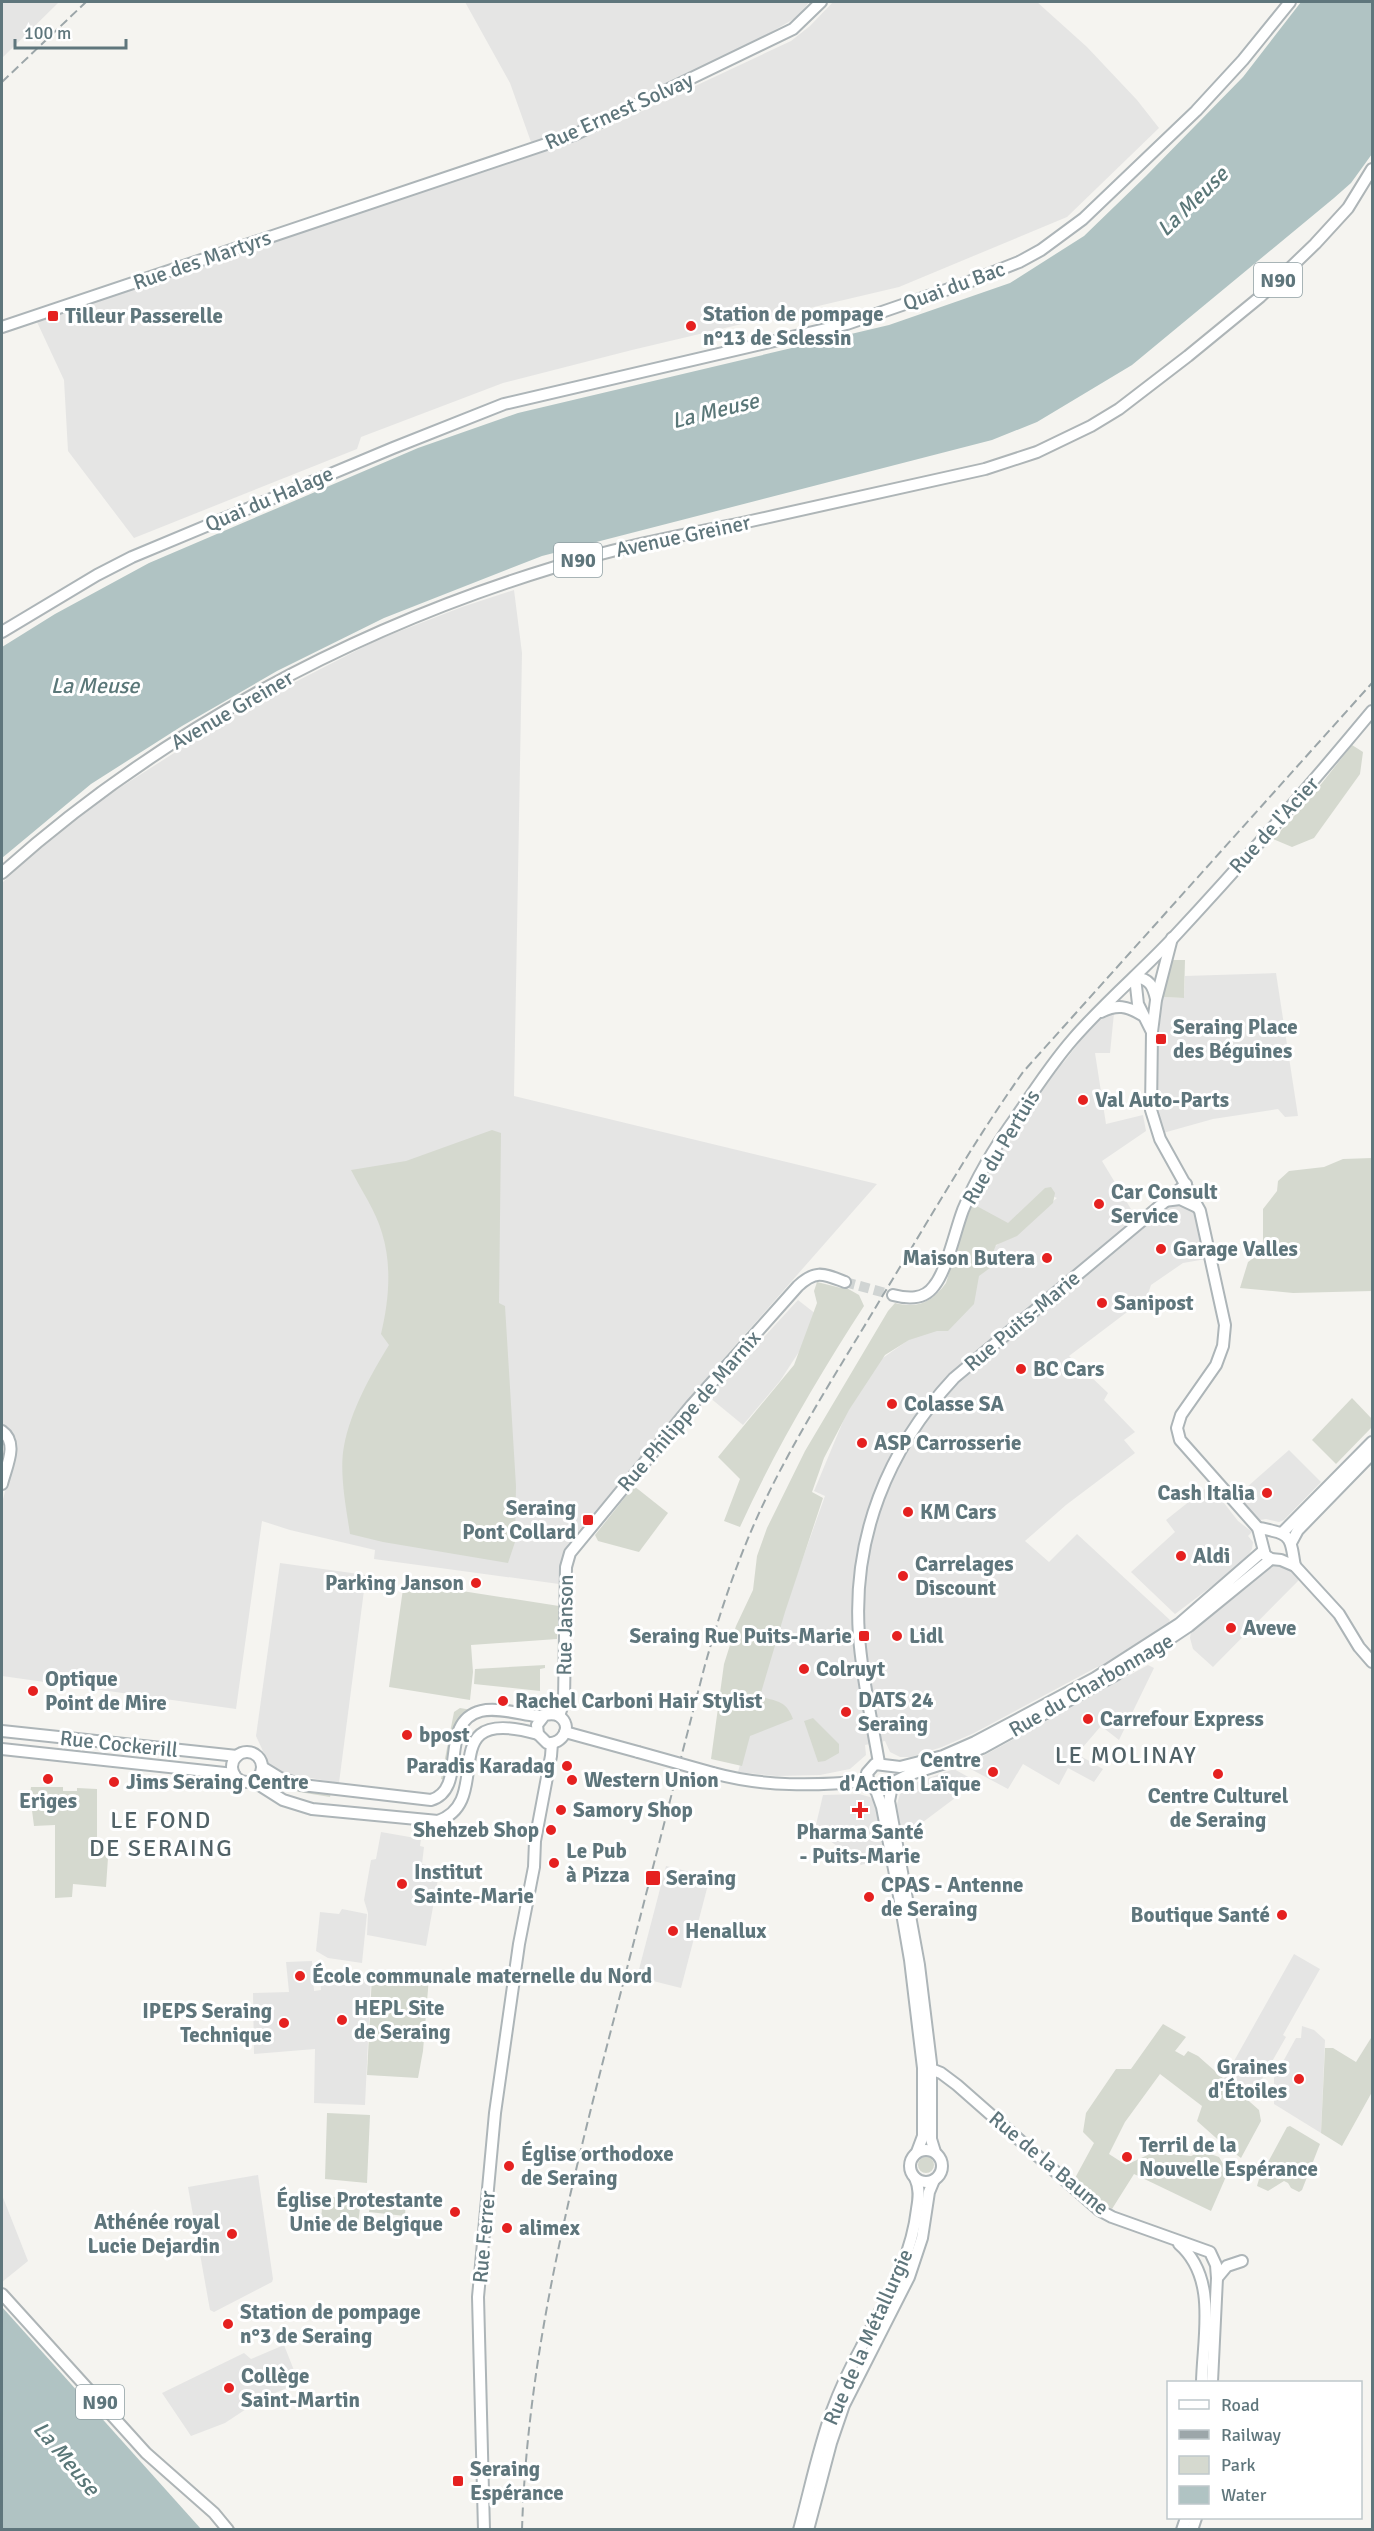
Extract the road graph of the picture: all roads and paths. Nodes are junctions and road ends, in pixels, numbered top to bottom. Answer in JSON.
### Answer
{"nodes":[{"id":1,"x":821,"y":2,"type":"edge"},
{"id":2,"x":1290,"y":2,"type":"edge"},
{"id":3,"x":1372,"y":169,"type":"edge"},
{"id":4,"x":402,"y":193,"type":"joint"},
{"id":5,"x":2,"y":327,"type":"edge"},
{"id":6,"x":549,"y":392,"type":"joint"},
{"id":7,"x":2,"y":632,"type":"edge"},
{"id":8,"x":1372,"y":711,"type":"edge"},
{"id":9,"x":2,"y":873,"type":"edge"},
{"id":10,"x":1172,"y":938,"type":"junction"},
{"id":11,"x":1135,"y":977,"type":"junction"},
{"id":12,"x":1156,"y":1000,"type":"junction"},
{"id":13,"x":1095,"y":1014,"type":"junction"},
{"id":14,"x":1143,"y":1015,"type":"junction"},
{"id":15,"x":1152,"y":1032,"type":"junction"},
{"id":16,"x":1186,"y":1184,"type":"junction"},
{"id":17,"x":1164,"y":1201,"type":"junction"},
{"id":18,"x":1199,"y":1209,"type":"junction"},
{"id":19,"x":844,"y":1282,"type":"tunnel mouth"},
{"id":20,"x":893,"y":1296,"type":"tunnel mouth"},
{"id":21,"x":2,"y":1431,"type":"edge"},
{"id":22,"x":1372,"y":1442,"type":"edge"},
{"id":23,"x":1372,"y":1454,"type":"edge"},
{"id":24,"x":2,"y":1484,"type":"edge"},
{"id":25,"x":1258,"y":1528,"type":"junction"},
{"id":26,"x":1278,"y":1532,"type":"junction"},
{"id":27,"x":582,"y":1538,"type":"joint"},
{"id":28,"x":1291,"y":1546,"type":"junction"},
{"id":29,"x":1269,"y":1553,"type":"junction"},
{"id":30,"x":1294,"y":1566,"type":"junction"},
{"id":31,"x":1372,"y":1662,"type":"edge"},
{"id":32,"x":544,"y":1716,"type":"junction"},
{"id":33,"x":559,"y":1716,"type":"junction"},
{"id":34,"x":2,"y":1731,"type":"edge"},
{"id":35,"x":566,"y":1732,"type":"junction"},
{"id":36,"x":538,"y":1734,"type":"junction"},
{"id":37,"x":552,"y":1743,"type":"junction"},
{"id":38,"x":2,"y":1749,"type":"edge"},
{"id":39,"x":237,"y":1756,"type":"junction"},
{"id":40,"x":879,"y":1763,"type":"junction"},
{"id":41,"x":262,"y":1767,"type":"junction"},
{"id":42,"x":891,"y":1767,"type":"junction"},
{"id":43,"x":234,"y":1774,"type":"junction"},
{"id":44,"x":253,"y":1781,"type":"junction"},
{"id":45,"x":867,"y":1781,"type":"junction"},
{"id":46,"x":893,"y":1784,"type":"junction"},
{"id":47,"x":876,"y":1790,"type":"junction"},
{"id":48,"x":927,"y":2069,"type":"junction"},
{"id":49,"x":917,"y":2152,"type":"junction"},
{"id":50,"x":935,"y":2152,"type":"junction"},
{"id":51,"x":915,"y":2178,"type":"junction"},
{"id":52,"x":934,"y":2180,"type":"junction"},
{"id":53,"x":1172,"y":2238,"type":"junction"},
{"id":54,"x":1242,"y":2261,"type":"dead end"},
{"id":55,"x":1217,"y":2278,"type":"junction"},
{"id":56,"x":2,"y":2294,"type":"edge"},
{"id":57,"x":1202,"y":2381,"type":"edge"},
{"id":58,"x":1212,"y":2381,"type":"edge"},
{"id":59,"x":228,"y":2529,"type":"edge"},
{"id":60,"x":484,"y":2529,"type":"edge"},
{"id":61,"x":799,"y":2529,"type":"edge"},
{"id":62,"x":808,"y":2529,"type":"edge"}],
"edges":[{"from":1,"to":4,"type":"main road","name":"Rue Ernest Solvay"},
{"from":2,"to":6,"type":"main road","name":"Quai du Bac"},
{"from":3,"to":9,"type":"main road","name":"Avenue Greiner","number":"N90"},
{"from":4,"to":5,"type":"main road","name":"Rue des Martyrs"},
{"from":6,"to":7,"type":"main road","name":"Quai du Halage"},
{"from":8,"to":10,"type":"main road","name":"Rue de l'Acier"},
{"from":10,"to":11,"type":"main road","name":"Rue de l'Acier"},
{"from":10,"to":12,"type":"main road"},
{"from":11,"to":12,"type":"main road"},
{"from":11,"to":13,"type":"main road","name":"Rue du Pertuis"},
{"from":11,"to":14,"type":"main road"},
{"from":12,"to":15,"type":"main road"},
{"from":13,"to":14,"type":"main road"},
{"from":13,"to":20,"type":"main road","name":"Rue du Pertuis"},
{"from":14,"to":15,"type":"main road"},
{"from":15,"to":16,"type":"main road"},
{"from":16,"to":17,"type":"main road","name":"Rue Puits-Marie"},
{"from":16,"to":18,"type":"main road"},
{"from":17,"to":18,"type":"main road"},
{"from":17,"to":40,"type":"main road","name":"Rue Puits-Marie"},
{"from":18,"to":25,"type":"main road"},
{"from":19,"to":27,"type":"main road","name":"Rue Philippe de Marnix"},
{"from":21,"to":24,"type":"main road"},
{"from":22,"to":26,"type":"main road"},
{"from":23,"to":28,"type":"main road"},
{"from":25,"to":26,"type":"main road"},
{"from":25,"to":29,"type":"main road"},
{"from":26,"to":28,"type":"main road"},
{"from":26,"to":29,"type":"main road"},
{"from":27,"to":33,"type":"main road","name":"Rue Janson"},
{"from":28,"to":29,"type":"main road"},
{"from":28,"to":30,"type":"main road"},
{"from":29,"to":30,"type":"main road"},
{"from":29,"to":42,"type":"main road","name":"Rue du Charbonnage"},
{"from":29,"to":46,"type":"main road","name":"Rue du Charbonnage"},
{"from":30,"to":31,"type":"main road"},
{"from":32,"to":33,"type":"main road"},
{"from":32,"to":36,"type":"main road"},
{"from":32,"to":41,"type":"main road"},
{"from":33,"to":35,"type":"main road"},
{"from":34,"to":39,"type":"main road","name":"Rue Cockerill"},
{"from":35,"to":37,"type":"main road"},
{"from":35,"to":45,"type":"main road","bridge":true},
{"from":36,"to":37,"type":"main road"},
{"from":36,"to":44,"type":"main road"},
{"from":37,"to":60,"type":"main road","name":"Rue Ferrer"},
{"from":38,"to":43,"type":"main road","name":"Rue Cockerill"},
{"from":39,"to":41,"type":"main road"},
{"from":39,"to":43,"type":"main road"},
{"from":40,"to":42,"type":"main road","name":"Rue du Charbonnage"},
{"from":40,"to":45,"type":"main road"},
{"from":41,"to":44,"type":"main road"},
{"from":42,"to":46,"type":"main road"},
{"from":43,"to":44,"type":"main road"},
{"from":45,"to":47,"type":"main road"},
{"from":46,"to":47,"type":"main road","name":"Rue du Charbonnage"},
{"from":46,"to":48,"type":"main road"},
{"from":47,"to":48,"type":"main road"},
{"from":48,"to":49,"type":"main road","name":"Rue de la Métallurgie"},
{"from":48,"to":50,"type":"main road","name":"Rue de la Métallurgie"},
{"from":48,"to":53,"type":"main road","name":"Rue de la Baume"},
{"from":49,"to":50,"type":"main road"},
{"from":49,"to":51,"type":"main road","name":"Rue de la Métallurgie"},
{"from":50,"to":52,"type":"main road","name":"Rue de la Métallurgie"},
{"from":51,"to":52,"type":"main road"},
{"from":51,"to":61,"type":"main road","name":"Rue de la Métallurgie"},
{"from":52,"to":62,"type":"main road","name":"Rue de la Métallurgie"},
{"from":53,"to":55,"type":"main road","name":"Rue de la Baume"},
{"from":53,"to":57,"type":"main road"},
{"from":54,"to":55,"type":"main road"},
{"from":55,"to":58,"type":"main road"},
{"from":56,"to":59,"type":"main road","number":"N90"}]}
